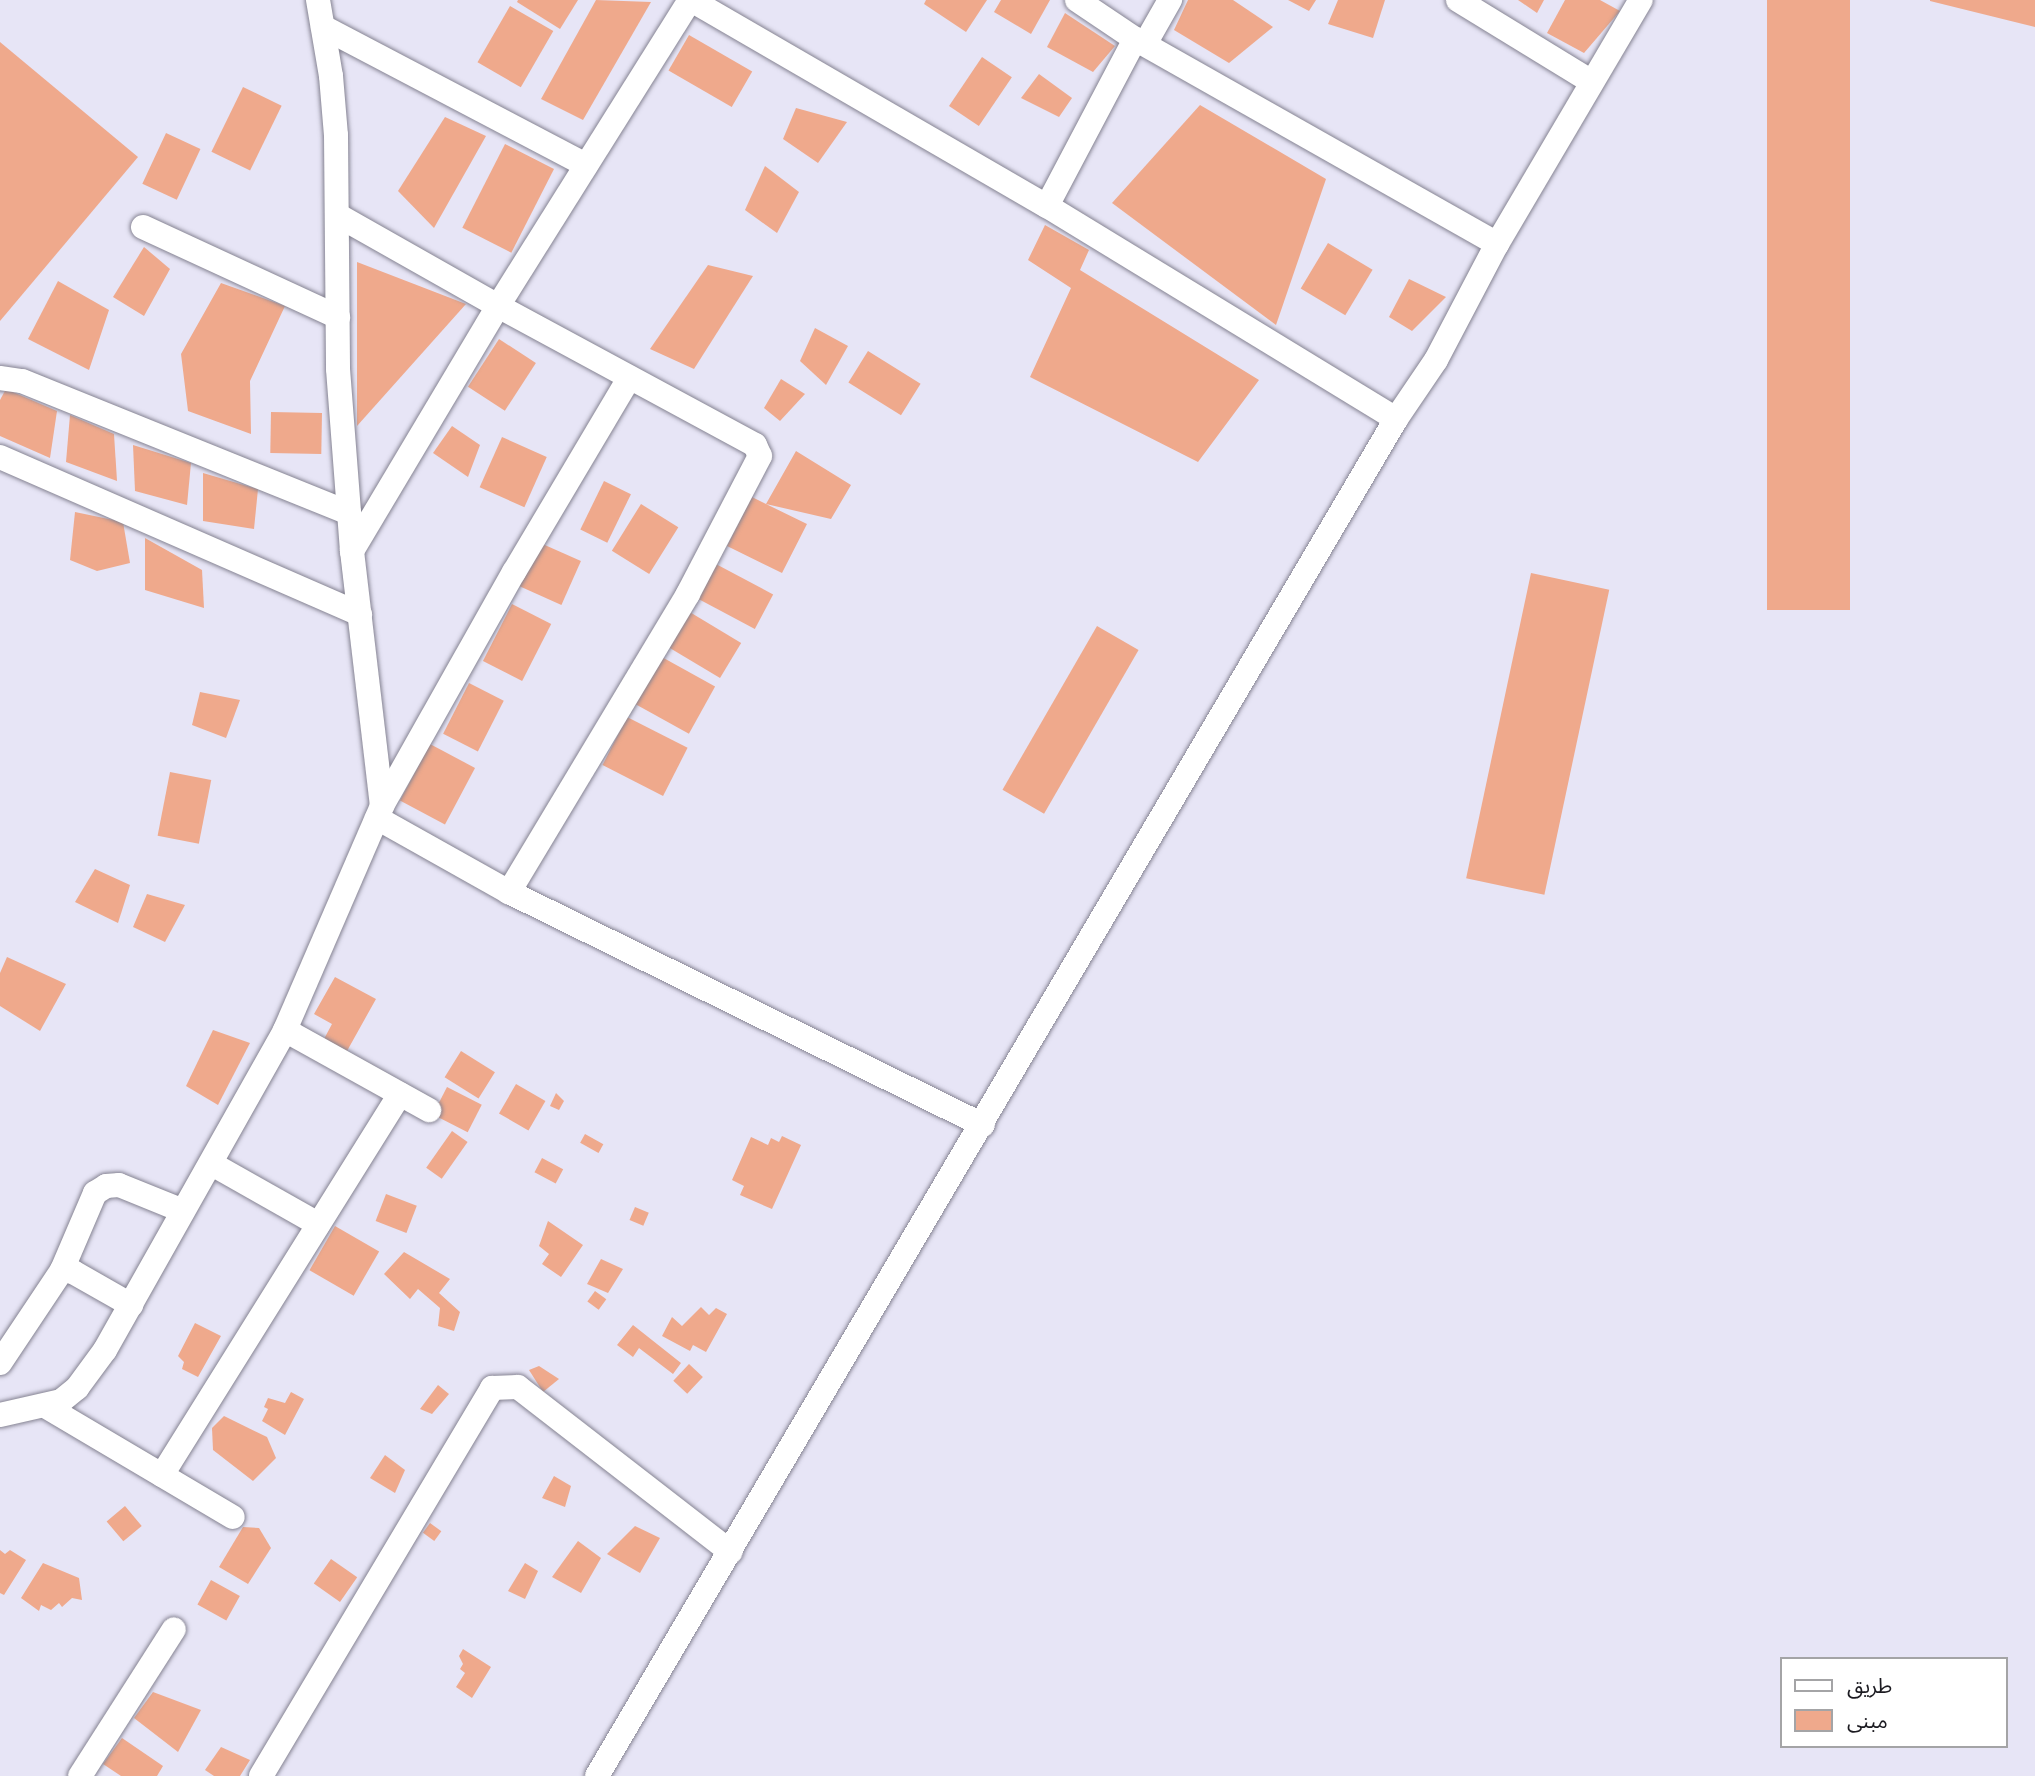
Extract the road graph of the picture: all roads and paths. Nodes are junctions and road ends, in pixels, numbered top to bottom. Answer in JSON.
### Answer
{"nodes":[{"id":1,"x":318,"y":0,"type":"edge"},
{"id":2,"x":690,"y":0,"type":"edge"},
{"id":3,"x":1077,"y":0,"type":"edge"},
{"id":4,"x":1170,"y":0,"type":"edge"},
{"id":5,"x":1458,"y":0,"type":"edge"},
{"id":6,"x":1641,"y":0,"type":"edge"},
{"id":7,"x":323,"y":27,"type":"junction"},
{"id":8,"x":1140,"y":41,"type":"junction"},
{"id":9,"x":1592,"y":82,"type":"junction"},
{"id":10,"x":586,"y":165,"type":"junction"},
{"id":11,"x":1047,"y":206,"type":"junction"},
{"id":12,"x":339,"y":216,"type":"junction"},
{"id":13,"x":144,"y":227,"type":"dead end"},
{"id":14,"x":1497,"y":244,"type":"junction"},
{"id":15,"x":498,"y":306,"type":"junction"},
{"id":16,"x":338,"y":317,"type":"junction"},
{"id":17,"x":0,"y":378,"type":"edge"},
{"id":18,"x":629,"y":378,"type":"junction"},
{"id":19,"x":1396,"y":419,"type":"junction"},
{"id":20,"x":0,"y":457,"type":"edge"},
{"id":21,"x":349,"y":513,"type":"junction"},
{"id":22,"x":352,"y":551,"type":"junction"},
{"id":23,"x":359,"y":614,"type":"junction"},
{"id":24,"x":379,"y":812,"type":"junction"},
{"id":25,"x":509,"y":892,"type":"junction"},
{"id":26,"x":285,"y":1030,"type":"junction"},
{"id":27,"x":400,"y":1094,"type":"junction"},
{"id":28,"x":429,"y":1110,"type":"dead end"},
{"id":29,"x":983,"y":1125,"type":"junction"},
{"id":30,"x":212,"y":1164,"type":"junction"},
{"id":31,"x":183,"y":1211,"type":"junction"},
{"id":32,"x":318,"y":1224,"type":"junction"},
{"id":33,"x":62,"y":1270,"type":"junction"},
{"id":34,"x":131,"y":1305,"type":"junction"},
{"id":35,"x":0,"y":1363,"type":"edge"},
{"id":36,"x":45,"y":1406,"type":"junction"},
{"id":37,"x":5,"y":1410,"type":"edge"},
{"id":38,"x":162,"y":1475,"type":"junction"},
{"id":39,"x":233,"y":1517,"type":"dead end"},
{"id":40,"x":731,"y":1552,"type":"junction"},
{"id":41,"x":174,"y":1629,"type":"dead end"},
{"id":42,"x":80,"y":1776,"type":"edge"},
{"id":43,"x":261,"y":1776,"type":"edge"},
{"id":44,"x":597,"y":1776,"type":"edge"}],
"edges":[{"from":1,"to":7,"type":"street"},
{"from":2,"to":10,"type":"street"},
{"from":2,"to":11,"type":"street"},
{"from":3,"to":8,"type":"street"},
{"from":4,"to":8,"type":"street"},
{"from":5,"to":9,"type":"street"},
{"from":6,"to":9,"type":"street"},
{"from":7,"to":10,"type":"street"},
{"from":7,"to":12,"type":"street"},
{"from":8,"to":11,"type":"street"},
{"from":8,"to":14,"type":"street"},
{"from":9,"to":14,"type":"street"},
{"from":10,"to":15,"type":"street"},
{"from":11,"to":19,"type":"street"},
{"from":12,"to":15,"type":"street"},
{"from":12,"to":16,"type":"street"},
{"from":13,"to":16,"type":"street"},
{"from":14,"to":19,"type":"street"},
{"from":15,"to":18,"type":"street"},
{"from":15,"to":22,"type":"street"},
{"from":16,"to":21,"type":"street"},
{"from":17,"to":21,"type":"street"},
{"from":18,"to":24,"type":"street"},
{"from":18,"to":25,"type":"street"},
{"from":19,"to":29,"type":"street"},
{"from":20,"to":23,"type":"street"},
{"from":21,"to":22,"type":"street"},
{"from":22,"to":23,"type":"street"},
{"from":23,"to":24,"type":"street"},
{"from":24,"to":25,"type":"street"},
{"from":24,"to":26,"type":"street"},
{"from":25,"to":29,"type":"street"},
{"from":26,"to":27,"type":"street"},
{"from":26,"to":30,"type":"street"},
{"from":27,"to":28,"type":"street"},
{"from":27,"to":32,"type":"street"},
{"from":29,"to":40,"type":"street"},
{"from":30,"to":31,"type":"street"},
{"from":30,"to":32,"type":"street"},
{"from":31,"to":33,"type":"street"},
{"from":31,"to":34,"type":"street"},
{"from":32,"to":38,"type":"street"},
{"from":33,"to":34,"type":"street"},
{"from":33,"to":35,"type":"street"},
{"from":34,"to":36,"type":"street"},
{"from":36,"to":37,"type":"street"},
{"from":36,"to":38,"type":"street"},
{"from":38,"to":39,"type":"street"},
{"from":40,"to":43,"type":"street"},
{"from":40,"to":44,"type":"street"},
{"from":41,"to":42,"type":"street"}]}
